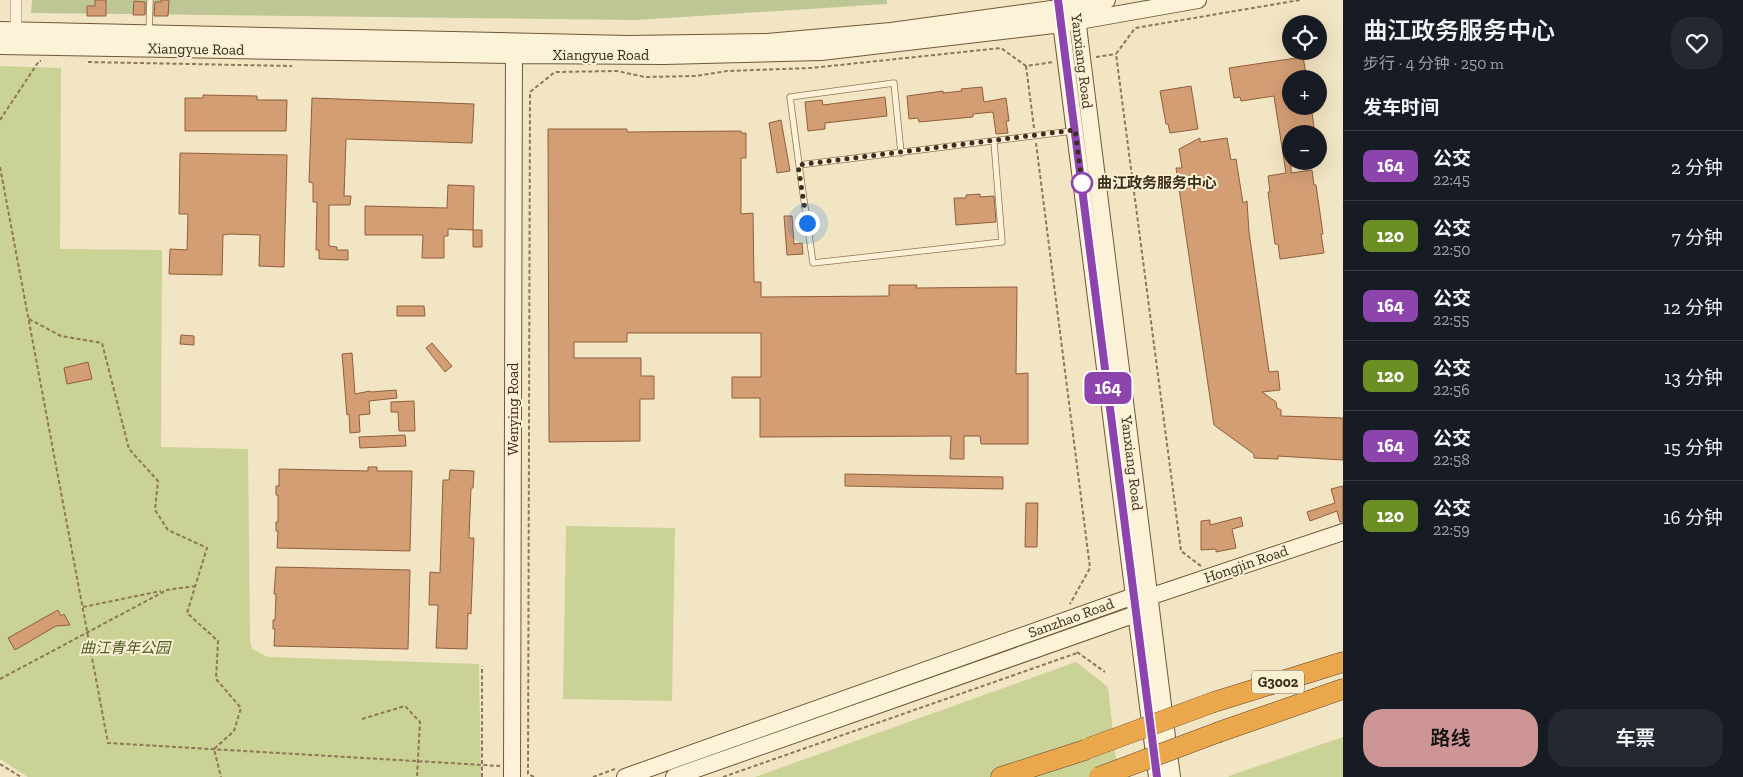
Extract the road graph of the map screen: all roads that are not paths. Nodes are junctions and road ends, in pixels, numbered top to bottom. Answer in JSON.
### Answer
{"nodes":[{"id":1,"x":16,"y":0,"type":"edge"},
{"id":2,"x":150,"y":0,"type":"edge"},
{"id":3,"x":1107,"y":0,"type":"edge"},
{"id":4,"x":1198,"y":0,"type":"edge"},
{"id":5,"x":1067,"y":10,"type":"edge"},
{"id":6,"x":149,"y":34,"type":"junction"},
{"id":7,"x":8,"y":38,"type":"edge"},
{"id":8,"x":509,"y":48,"type":"junction"},
{"id":9,"x":1075,"y":130,"type":"junction"},
{"id":10,"x":994,"y":142,"type":"junction"},
{"id":11,"x":901,"y":153,"type":"junction"},
{"id":12,"x":798,"y":165,"type":"junction"},
{"id":13,"x":1343,"y":532,"type":"edge"},
{"id":14,"x":1142,"y":597,"type":"junction"},
{"id":15,"x":1136,"y":614,"type":"junction"},
{"id":16,"x":1343,"y":662,"type":"edge"},
{"id":17,"x":1343,"y":689,"type":"edge"},
{"id":18,"x":1087,"y":749,"type":"junction"},
{"id":19,"x":623,"y":772,"type":"edge"},
{"id":20,"x":505,"y":773,"type":"edge"},
{"id":21,"x":674,"y":777,"type":"edge"},
{"id":22,"x":1001,"y":777,"type":"edge"},
{"id":23,"x":1019,"y":777,"type":"edge"},
{"id":24,"x":1099,"y":777,"type":"edge"},
{"id":25,"x":1157,"y":777,"type":"edge"},
{"id":26,"x":1172,"y":777,"type":"edge"}],
"edges":[{"from":1,"to":7,"type":"street"},
{"from":2,"to":6,"type":"lane"},
{"from":3,"to":5,"type":"street","name":"Xiangyue Road"},
{"from":4,"to":5,"type":"street","name":"Xiangyue Road"},
{"from":5,"to":8,"type":"street","name":"Xiangyue Road"},
{"from":5,"to":9,"type":"street","name":"Yanxiang Road"},
{"from":5,"to":14,"type":"street","name":"Yanxiang Road"},
{"from":6,"to":7,"type":"street","name":"Xiangyue Road"},
{"from":6,"to":8,"type":"street","name":"Xiangyue Road"},
{"from":7,"to":8,"type":"street","name":"Xiangyue Road"},
{"from":8,"to":20,"type":"street","name":"Wenying Road"},
{"from":9,"to":10,"type":"lane"},
{"from":9,"to":14,"type":"street","name":"Yanxiang Road"},
{"from":10,"to":11,"type":"lane"},
{"from":10,"to":12,"type":"lane"},
{"from":11,"to":12,"type":"lane"},
{"from":11,"to":12,"type":"lane"},
{"from":13,"to":14,"type":"street","name":"Hongjin Road"},
{"from":14,"to":15,"type":"street","name":"Sanzhao Road"},
{"from":14,"to":19,"type":"street","name":"Sanzhao Road"},
{"from":14,"to":26,"type":"street","name":"Yanxiang Road"},
{"from":15,"to":21,"type":"street","name":"Sanzhao Road"},
{"from":15,"to":25,"type":"street"},
{"from":16,"to":18,"type":"highway","number":"G3002","bridge":true},
{"from":17,"to":24,"type":"highway","number":"G3002","bridge":true},
{"from":18,"to":22,"type":"highway"},
{"from":18,"to":23,"type":"highway","number":"G3002"}]}
